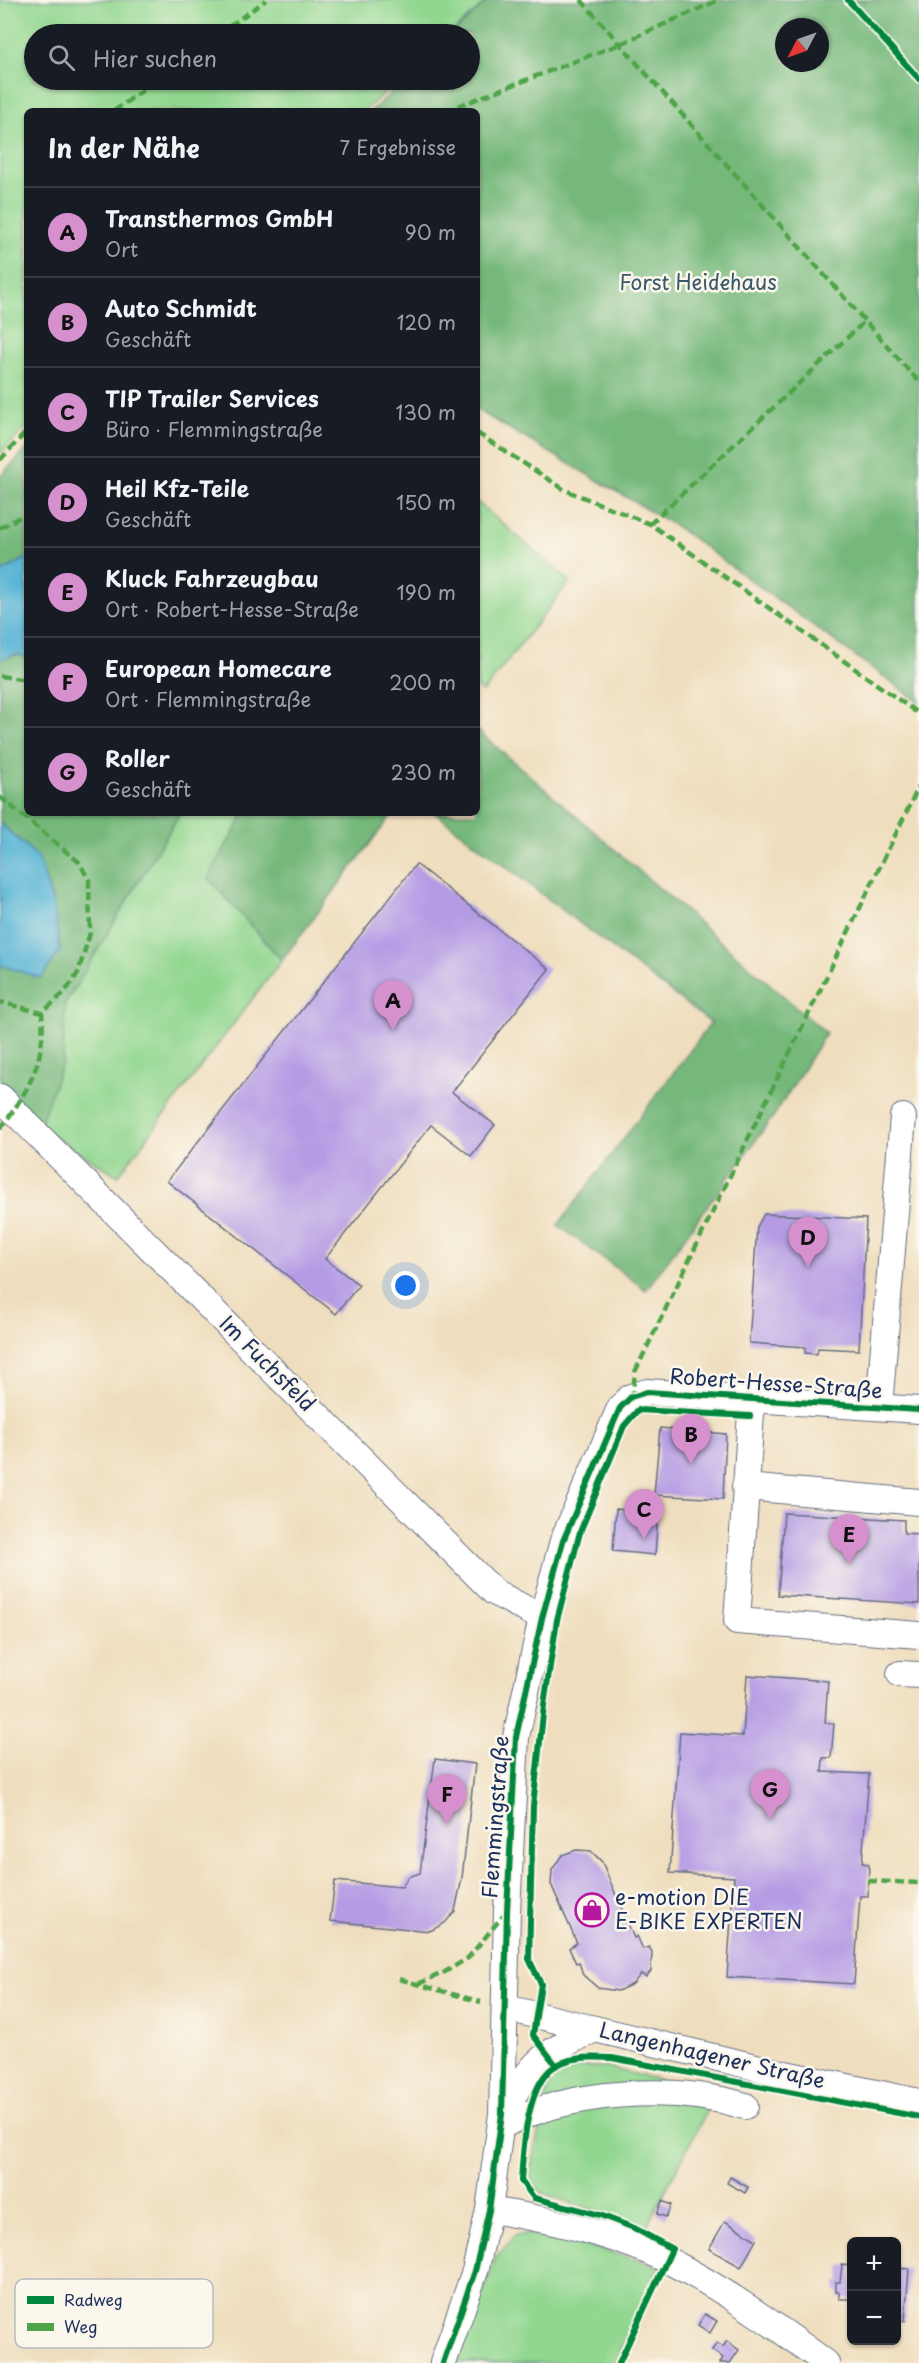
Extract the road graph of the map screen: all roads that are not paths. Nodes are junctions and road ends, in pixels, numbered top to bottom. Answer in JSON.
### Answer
{"nodes":[{"id":1,"x":0,"y":1097,"type":"edge"},
{"id":2,"x":903,"y":1117,"type":"dead end"},
{"id":3,"x":631,"y":1397,"type":"joint"},
{"id":4,"x":752,"y":1398,"type":"junction"},
{"id":5,"x":879,"y":1407,"type":"junction"},
{"id":6,"x":919,"y":1410,"type":"edge"},
{"id":7,"x":745,"y":1487,"type":"junction"},
{"id":8,"x":919,"y":1502,"type":"edge"},
{"id":9,"x":542,"y":1618,"type":"junction"},
{"id":10,"x":919,"y":1635,"type":"edge"},
{"id":11,"x":506,"y":2008,"type":"junction"},
{"id":12,"x":595,"y":2029,"type":"junction"},
{"id":13,"x":919,"y":2102,"type":"edge"},
{"id":14,"x":745,"y":2106,"type":"dead end"},
{"id":15,"x":502,"y":2120,"type":"junction"},
{"id":16,"x":489,"y":2210,"type":"junction"},
{"id":17,"x":443,"y":2363,"type":"edge"},
{"id":18,"x":826,"y":2363,"type":"edge"}],
"edges":[{"from":1,"to":9,"type":"street","name":"Im Fuchsfeld"},
{"from":2,"to":5,"type":"street"},
{"from":3,"to":4,"type":"street","name":"Robert-Hesse-Straße"},
{"from":3,"to":9,"type":"street","name":"Flemmingstraße"},
{"from":4,"to":5,"type":"street","name":"Robert-Hesse-Straße"},
{"from":4,"to":7,"type":"street"},
{"from":5,"to":6,"type":"street","name":"Robert-Hesse-Straße"},
{"from":7,"to":8,"type":"street"},
{"from":7,"to":10,"type":"street"},
{"from":9,"to":11,"type":"street","name":"Flemmingstraße"},
{"from":11,"to":12,"type":"street","name":"Langenhagener Straße"},
{"from":11,"to":15,"type":"street","name":"Flemmingstraße"},
{"from":12,"to":13,"type":"street","name":"Langenhagener Straße"},
{"from":12,"to":15,"type":"street"},
{"from":14,"to":15,"type":"street"},
{"from":15,"to":16,"type":"street","name":"Flemmingstraße"},
{"from":16,"to":17,"type":"street","name":"Flemmingstraße"},
{"from":16,"to":18,"type":"street"}]}
